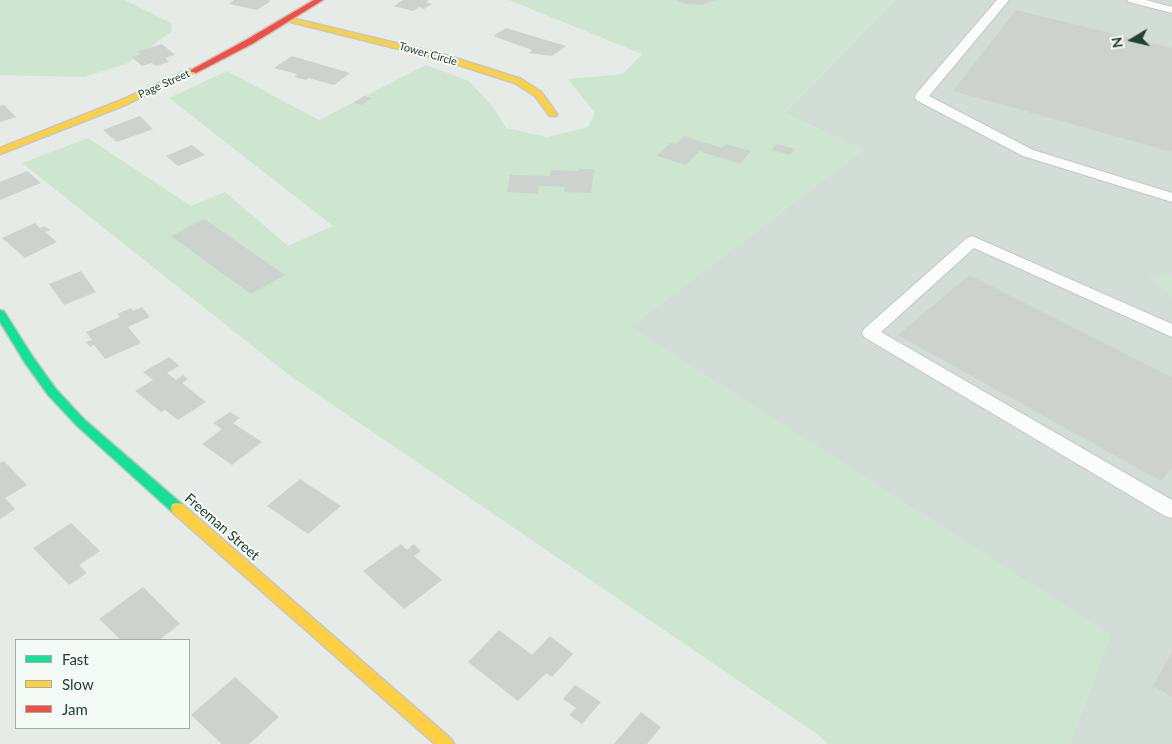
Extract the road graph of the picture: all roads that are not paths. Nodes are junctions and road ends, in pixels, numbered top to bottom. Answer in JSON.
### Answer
{"nodes":[{"id":1,"x":319,"y":0,"type":"edge"},
{"id":2,"x":1003,"y":0,"type":"edge"},
{"id":3,"x":1133,"y":0,"type":"edge"},
{"id":4,"x":1172,"y":10,"type":"edge"},
{"id":5,"x":290,"y":19,"type":"junction"},
{"id":6,"x":553,"y":114,"type":"dead end"},
{"id":7,"x":0,"y":151,"type":"edge"},
{"id":8,"x":1172,"y":198,"type":"edge"},
{"id":9,"x":0,"y":313,"type":"edge"},
{"id":10,"x":1172,"y":331,"type":"edge"},
{"id":11,"x":1172,"y":510,"type":"edge"},
{"id":12,"x":446,"y":744,"type":"edge"}],
"edges":[{"from":1,"to":5,"type":"street","name":"Page Street"},
{"from":2,"to":8,"type":"lane"},
{"from":3,"to":4,"type":"lane"},
{"from":5,"to":6,"type":"street","name":"Tower Circle"},
{"from":5,"to":7,"type":"street","name":"Page Street"},
{"from":9,"to":12,"type":"street","name":"Freeman Street"},
{"from":10,"to":11,"type":"lane"}]}
